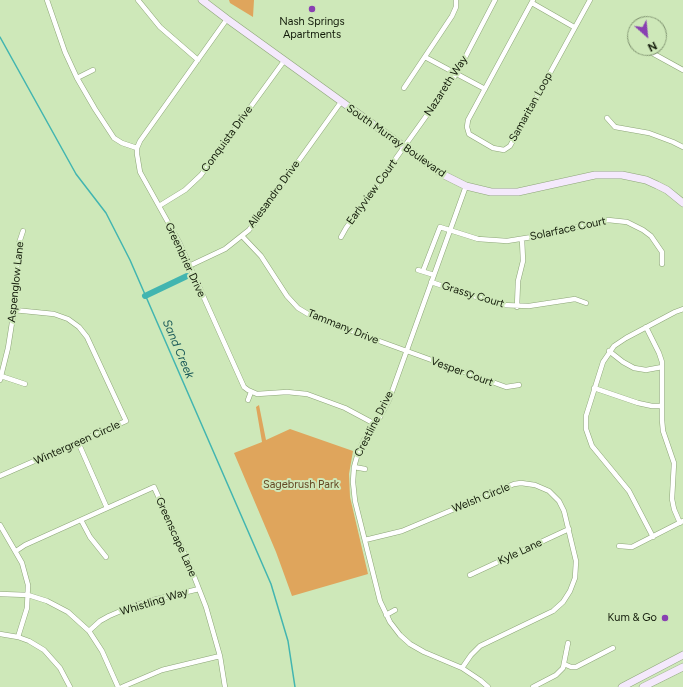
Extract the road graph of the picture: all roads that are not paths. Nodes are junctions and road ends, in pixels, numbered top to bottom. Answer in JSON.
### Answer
{"nodes":[{"id":1,"x":47,"y":0,"type":"edge"},
{"id":2,"x":138,"y":0,"type":"edge"},
{"id":3,"x":202,"y":0,"type":"edge"},
{"id":4,"x":456,"y":0,"type":"edge"},
{"id":5,"x":495,"y":0,"type":"edge"},
{"id":6,"x":590,"y":0,"type":"edge"},
{"id":7,"x":533,"y":1,"type":"edge"},
{"id":8,"x":227,"y":20,"type":"junction"},
{"id":9,"x":574,"y":27,"type":"junction"},
{"id":10,"x":658,"y":56,"type":"edge"},
{"id":11,"x":425,"y":57,"type":"junction"},
{"id":12,"x":198,"y":60,"type":"junction"},
{"id":13,"x":284,"y":60,"type":"junction"},
{"id":14,"x":93,"y":70,"type":"dead end"},
{"id":15,"x":683,"y":70,"type":"edge"},
{"id":16,"x":457,"y":73,"type":"junction"},
{"id":17,"x":77,"y":78,"type":"junction"},
{"id":18,"x":404,"y":88,"type":"dead end"},
{"id":19,"x":484,"y":89,"type":"junction"},
{"id":20,"x":341,"y":102,"type":"junction"},
{"id":21,"x":607,"y":118,"type":"dead end"},
{"id":22,"x":404,"y":147,"type":"junction"},
{"id":23,"x":683,"y":147,"type":"edge"},
{"id":24,"x":137,"y":148,"type":"junction"},
{"id":25,"x":466,"y":186,"type":"junction"},
{"id":26,"x":683,"y":203,"type":"edge"},
{"id":27,"x":159,"y":206,"type":"junction"},
{"id":28,"x":451,"y":230,"type":"junction"},
{"id":29,"x":23,"y":231,"type":"dead end"},
{"id":30,"x":242,"y":236,"type":"junction"},
{"id":31,"x":341,"y":237,"type":"dead end"},
{"id":32,"x":522,"y":239,"type":"junction"},
{"id":33,"x":662,"y":264,"type":"dead end"},
{"id":34,"x":189,"y":266,"type":"junction"},
{"id":35,"x":434,"y":275,"type":"junction"},
{"id":36,"x":431,"y":282,"type":"junction"},
{"id":37,"x":586,"y":303,"type":"dead end"},
{"id":38,"x":517,"y":307,"type":"junction"},
{"id":39,"x":683,"y":309,"type":"edge"},
{"id":40,"x":14,"y":310,"type":"junction"},
{"id":41,"x":646,"y":327,"type":"junction"},
{"id":42,"x":407,"y":352,"type":"junction"},
{"id":43,"x":609,"y":352,"type":"junction"},
{"id":44,"x":662,"y":368,"type":"junction"},
{"id":45,"x":1,"y":378,"type":"edge"},
{"id":46,"x":25,"y":384,"type":"dead end"},
{"id":47,"x":518,"y":386,"type":"dead end"},
{"id":48,"x":594,"y":388,"type":"junction"},
{"id":49,"x":251,"y":392,"type":"junction"},
{"id":50,"x":248,"y":400,"type":"dead end"},
{"id":51,"x":662,"y":406,"type":"junction"},
{"id":52,"x":375,"y":424,"type":"junction"},
{"id":53,"x":78,"y":442,"type":"junction"},
{"id":54,"x":354,"y":467,"type":"junction"},
{"id":55,"x":365,"y":469,"type":"dead end"},
{"id":56,"x":0,"y":476,"type":"edge"},
{"id":57,"x":107,"y":508,"type":"junction"},
{"id":58,"x":81,"y":520,"type":"junction"},
{"id":59,"x":681,"y":522,"type":"edge"},
{"id":60,"x":0,"y":525,"type":"edge"},
{"id":61,"x":569,"y":530,"type":"junction"},
{"id":62,"x":653,"y":537,"type":"junction"},
{"id":63,"x":365,"y":540,"type":"junction"},
{"id":64,"x":619,"y":546,"type":"dead end"},
{"id":65,"x":16,"y":551,"type":"junction"},
{"id":66,"x":106,"y":557,"type":"dead end"},
{"id":67,"x":470,"y":575,"type":"dead end"},
{"id":68,"x":199,"y":589,"type":"junction"},
{"id":69,"x":0,"y":594,"type":"edge"},
{"id":70,"x":28,"y":595,"type":"junction"},
{"id":71,"x":395,"y":610,"type":"dead end"},
{"id":72,"x":386,"y":615,"type":"junction"},
{"id":73,"x":89,"y":631,"type":"junction"},
{"id":74,"x":0,"y":634,"type":"edge"},
{"id":75,"x":18,"y":637,"type":"junction"},
{"id":76,"x":568,"y":643,"type":"dead end"},
{"id":77,"x":613,"y":648,"type":"dead end"},
{"id":78,"x":220,"y":656,"type":"junction"},
{"id":79,"x":683,"y":656,"type":"edge"},
{"id":80,"x":564,"y":664,"type":"junction"},
{"id":81,"x":683,"y":667,"type":"edge"},
{"id":82,"x":462,"y":668,"type":"junction"},
{"id":83,"x":70,"y":687,"type":"edge"},
{"id":84,"x":118,"y":687,"type":"edge"},
{"id":85,"x":122,"y":687,"type":"edge"},
{"id":86,"x":225,"y":687,"type":"edge"},
{"id":87,"x":488,"y":687,"type":"edge"},
{"id":88,"x":534,"y":687,"type":"edge"},
{"id":89,"x":622,"y":687,"type":"edge"},
{"id":90,"x":643,"y":687,"type":"edge"}],
"edges":[{"from":1,"to":17,"type":"street"},
{"from":2,"to":12,"type":"street"},
{"from":3,"to":8,"type":"main road","name":"South Murray Boulevard"},
{"from":4,"to":11,"type":"street"},
{"from":5,"to":16,"type":"street","name":"Nazareth Way"},
{"from":6,"to":9,"type":"street","name":"Samaritan Loop"},
{"from":7,"to":9,"type":"street"},
{"from":7,"to":19,"type":"street","name":"Samaritan Loop"},
{"from":8,"to":12,"type":"street"},
{"from":8,"to":13,"type":"main road","name":"South Murray Boulevard"},
{"from":9,"to":19,"type":"street","name":"Samaritan Loop"},
{"from":10,"to":15,"type":"street"},
{"from":11,"to":16,"type":"street"},
{"from":11,"to":18,"type":"street"},
{"from":12,"to":24,"type":"street"},
{"from":13,"to":20,"type":"main road","name":"South Murray Boulevard"},
{"from":13,"to":27,"type":"street","name":"Conquista Drive"},
{"from":14,"to":17,"type":"street"},
{"from":16,"to":19,"type":"street"},
{"from":16,"to":22,"type":"street","name":"Nazareth Way"},
{"from":17,"to":24,"type":"street"},
{"from":20,"to":22,"type":"main road","name":"South Murray Boulevard"},
{"from":20,"to":30,"type":"street","name":"Allesandro Drive"},
{"from":21,"to":23,"type":"street"},
{"from":22,"to":25,"type":"main road","name":"South Murray Boulevard"},
{"from":22,"to":31,"type":"street","name":"Earlyview Court"},
{"from":24,"to":27,"type":"street","name":"Greenbrier Drive"},
{"from":25,"to":26,"type":"main road","name":"South Murray Boulevard"},
{"from":25,"to":28,"type":"street","name":"Crestline Drive"},
{"from":27,"to":34,"type":"street","name":"Greenbrier Drive"},
{"from":28,"to":32,"type":"street","name":"Solarface Court"},
{"from":28,"to":35,"type":"street","name":"Crestline Drive"},
{"from":28,"to":35,"type":"street"},
{"from":29,"to":40,"type":"street","name":"Aspenglow Lane"},
{"from":30,"to":34,"type":"street","name":"Allesandro Drive"},
{"from":30,"to":42,"type":"street","name":"Tammany Drive"},
{"from":32,"to":33,"type":"street","name":"Solarface Court"},
{"from":32,"to":38,"type":"street"},
{"from":34,"to":49,"type":"street","name":"Greenbrier Drive"},
{"from":35,"to":36,"type":"street","name":"Crestline Drive"},
{"from":36,"to":38,"type":"street","name":"Grassy Court"},
{"from":36,"to":42,"type":"street","name":"Crestline Drive"},
{"from":37,"to":38,"type":"street","name":"Grassy Court"},
{"from":39,"to":41,"type":"street"},
{"from":40,"to":45,"type":"street","name":"Aspenglow Lane"},
{"from":40,"to":53,"type":"street","name":"Wintergreen Circle"},
{"from":41,"to":43,"type":"street"},
{"from":41,"to":44,"type":"street"},
{"from":42,"to":47,"type":"street","name":"Vesper Court"},
{"from":42,"to":52,"type":"street","name":"Crestline Drive"},
{"from":43,"to":44,"type":"street"},
{"from":43,"to":48,"type":"street"},
{"from":44,"to":51,"type":"street"},
{"from":45,"to":46,"type":"street"},
{"from":48,"to":51,"type":"street"},
{"from":48,"to":62,"type":"street"},
{"from":49,"to":50,"type":"street"},
{"from":49,"to":52,"type":"street"},
{"from":51,"to":59,"type":"street"},
{"from":52,"to":54,"type":"street","name":"Crestline Drive"},
{"from":53,"to":56,"type":"street","name":"Wintergreen Circle"},
{"from":53,"to":57,"type":"street"},
{"from":54,"to":55,"type":"street"},
{"from":54,"to":63,"type":"street","name":"Crestline Drive"},
{"from":57,"to":58,"type":"street","name":"Greenscape Lane"},
{"from":57,"to":68,"type":"street","name":"Greenscape Lane"},
{"from":58,"to":65,"type":"street","name":"Greenscape Lane"},
{"from":58,"to":66,"type":"street"},
{"from":59,"to":62,"type":"street"},
{"from":60,"to":65,"type":"street"},
{"from":61,"to":63,"type":"street","name":"Welsh Circle"},
{"from":61,"to":67,"type":"street","name":"Kyle Lane"},
{"from":61,"to":82,"type":"street","name":"Welsh Circle"},
{"from":62,"to":64,"type":"street"},
{"from":63,"to":72,"type":"street","name":"Crestline Drive"},
{"from":65,"to":70,"type":"street"},
{"from":68,"to":73,"type":"street","name":"Whistling Way"},
{"from":68,"to":78,"type":"street","name":"Greenscape Lane"},
{"from":69,"to":70,"type":"street"},
{"from":70,"to":73,"type":"street"},
{"from":70,"to":75,"type":"street"},
{"from":71,"to":72,"type":"street"},
{"from":72,"to":82,"type":"street","name":"Crestline Drive"},
{"from":73,"to":84,"type":"street"},
{"from":74,"to":75,"type":"street"},
{"from":75,"to":83,"type":"street"},
{"from":76,"to":80,"type":"street"},
{"from":77,"to":80,"type":"street"},
{"from":78,"to":85,"type":"street"},
{"from":78,"to":86,"type":"street","name":"Greenscape Lane"},
{"from":79,"to":89,"type":"main road"},
{"from":80,"to":88,"type":"street"},
{"from":81,"to":90,"type":"main road"},
{"from":82,"to":87,"type":"street","name":"Crestline Drive"}]}
